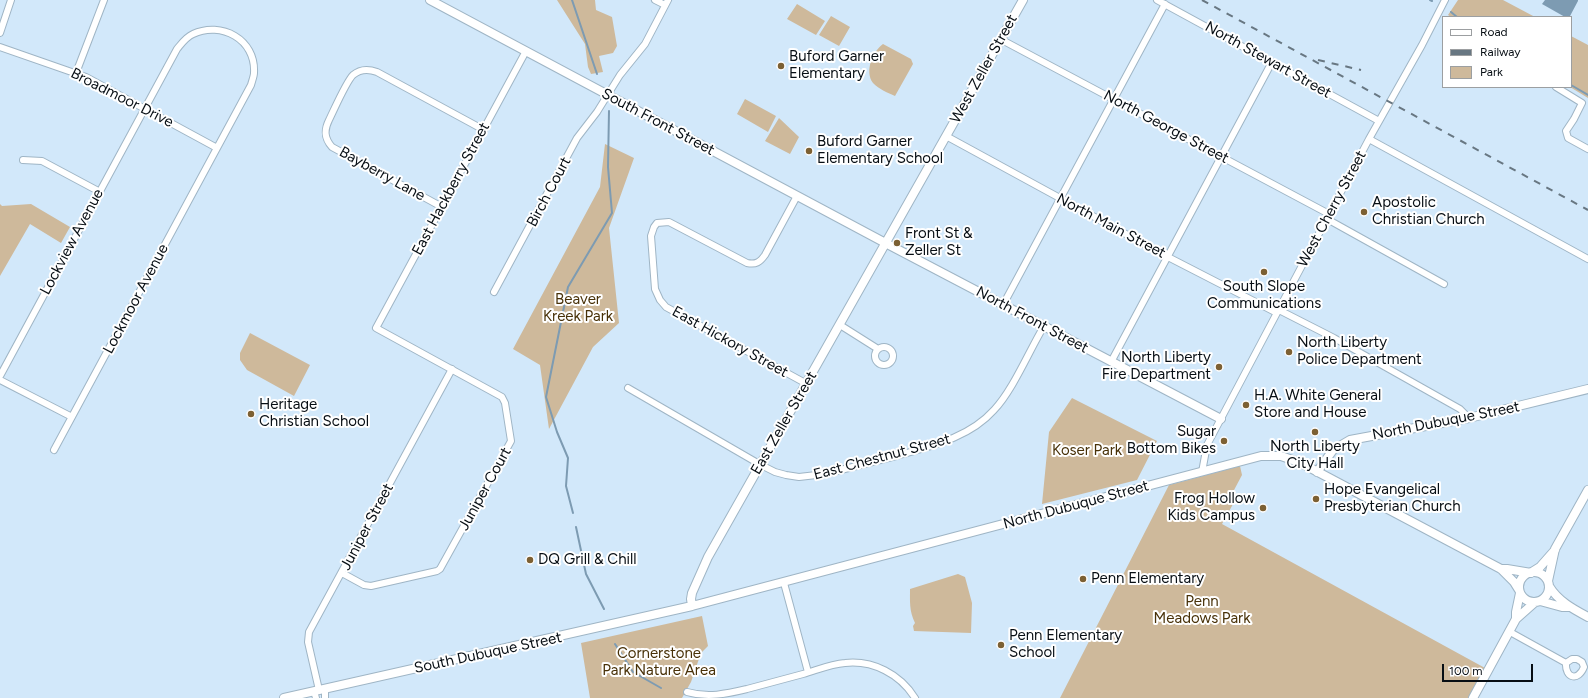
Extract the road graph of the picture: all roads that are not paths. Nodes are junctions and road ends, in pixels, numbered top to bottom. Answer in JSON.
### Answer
{"nodes":[{"id":1,"x":11,"y":0,"type":"edge"},
{"id":2,"x":104,"y":0,"type":"edge"},
{"id":3,"x":430,"y":0,"type":"edge"},
{"id":4,"x":655,"y":0,"type":"edge"},
{"id":5,"x":1023,"y":0,"type":"edge"},
{"id":6,"x":1157,"y":0,"type":"edge"},
{"id":7,"x":1445,"y":0,"type":"edge"},
{"id":8,"x":666,"y":3,"type":"edge"},
{"id":9,"x":1164,"y":4,"type":"junction"},
{"id":10,"x":1437,"y":16,"type":"junction"},
{"id":11,"x":1442,"y":19,"type":"edge"},
{"id":12,"x":0,"y":33,"type":"edge"},
{"id":13,"x":1002,"y":40,"type":"junction"},
{"id":14,"x":0,"y":47,"type":"edge"},
{"id":15,"x":526,"y":51,"type":"junction"},
{"id":16,"x":1272,"y":62,"type":"junction"},
{"id":17,"x":76,"y":73,"type":"junction"},
{"id":18,"x":1558,"y":88,"type":"edge"},
{"id":19,"x":608,"y":95,"type":"junction"},
{"id":20,"x":1113,"y":99,"type":"junction"},
{"id":21,"x":144,"y":109,"type":"junction"},
{"id":22,"x":1379,"y":121,"type":"junction"},
{"id":23,"x":484,"y":130,"type":"junction"},
{"id":24,"x":946,"y":136,"type":"junction"},
{"id":25,"x":1369,"y":139,"type":"junction"},
{"id":26,"x":217,"y":148,"type":"junction"},
{"id":27,"x":1588,"y":149,"type":"edge"},
{"id":28,"x":1221,"y":157,"type":"junction"},
{"id":29,"x":23,"y":160,"type":"dead end"},
{"id":30,"x":100,"y":192,"type":"junction"},
{"id":31,"x":797,"y":196,"type":"junction"},
{"id":32,"x":1060,"y":198,"type":"junction"},
{"id":33,"x":442,"y":207,"type":"junction"},
{"id":34,"x":1328,"y":217,"type":"junction"},
{"id":35,"x":886,"y":243,"type":"junction"},
{"id":36,"x":1168,"y":256,"type":"junction"},
{"id":37,"x":1588,"y":259,"type":"edge"},
{"id":38,"x":1444,"y":284,"type":"dead end"},
{"id":39,"x":494,"y":292,"type":"dead end"},
{"id":40,"x":1003,"y":305,"type":"junction"},
{"id":41,"x":1278,"y":312,"type":"junction"},
{"id":42,"x":840,"y":325,"type":"junction"},
{"id":43,"x":1044,"y":326,"type":"junction"},
{"id":44,"x":376,"y":328,"type":"joint"},
{"id":45,"x":878,"y":349,"type":"dead end"},
{"id":46,"x":1111,"y":362,"type":"junction"},
{"id":47,"x":452,"y":369,"type":"junction"},
{"id":48,"x":0,"y":376,"type":"edge"},
{"id":49,"x":0,"y":380,"type":"edge"},
{"id":50,"x":807,"y":384,"type":"junction"},
{"id":51,"x":628,"y":388,"type":"dead end"},
{"id":52,"x":1588,"y":389,"type":"edge"},
{"id":53,"x":72,"y":417,"type":"junction"},
{"id":54,"x":1469,"y":418,"type":"junction"},
{"id":55,"x":1221,"y":419,"type":"junction"},
{"id":56,"x":54,"y":450,"type":"dead end"},
{"id":57,"x":761,"y":465,"type":"junction"},
{"id":58,"x":1202,"y":472,"type":"junction"},
{"id":59,"x":1317,"y":472,"type":"junction"},
{"id":60,"x":1588,"y":490,"type":"edge"},
{"id":61,"x":1556,"y":549,"type":"junction"},
{"id":62,"x":1501,"y":569,"type":"junction"},
{"id":63,"x":1532,"y":572,"type":"junction"},
{"id":64,"x":342,"y":573,"type":"junction"},
{"id":65,"x":784,"y":582,"type":"junction"},
{"id":66,"x":1549,"y":584,"type":"junction"},
{"id":67,"x":1520,"y":591,"type":"junction"},
{"id":68,"x":1537,"y":602,"type":"junction"},
{"id":69,"x":692,"y":606,"type":"junction"},
{"id":70,"x":1569,"y":607,"type":"junction"},
{"id":71,"x":1588,"y":617,"type":"edge"},
{"id":72,"x":1516,"y":620,"type":"junction"},
{"id":73,"x":1510,"y":632,"type":"junction"},
{"id":74,"x":1566,"y":663,"type":"dead end"},
{"id":75,"x":808,"y":672,"type":"junction"},
{"id":76,"x":318,"y":692,"type":"edge"},
{"id":77,"x":687,"y":692,"type":"dead end"},
{"id":78,"x":712,"y":697,"type":"edge"},
{"id":79,"x":284,"y":698,"type":"edge"},
{"id":80,"x":325,"y":698,"type":"edge"},
{"id":81,"x":915,"y":698,"type":"edge"},
{"id":82,"x":1473,"y":698,"type":"edge"}],
"edges":[{"from":1,"to":12,"type":"street"},
{"from":2,"to":17,"type":"street"},
{"from":3,"to":15,"type":"street","name":"South Front Street"},
{"from":4,"to":8,"type":"street"},
{"from":5,"to":13,"type":"street","name":"West Zeller Street"},
{"from":6,"to":9,"type":"street","name":"North Stewart Street"},
{"from":7,"to":10,"type":"street","name":"West Cherry Street"},
{"from":8,"to":19,"type":"street","name":"Birch Court"},
{"from":9,"to":16,"type":"street","name":"North Stewart Street"},
{"from":9,"to":20,"type":"street"},
{"from":10,"to":11,"type":"street"},
{"from":10,"to":22,"type":"street","name":"West Cherry Street"},
{"from":13,"to":20,"type":"street","name":"North George Street"},
{"from":13,"to":24,"type":"street","name":"West Zeller Street"},
{"from":14,"to":17,"type":"street","name":"Broadmoor Drive"},
{"from":15,"to":19,"type":"street","name":"South Front Street"},
{"from":15,"to":23,"type":"street","name":"East Hackberry Street"},
{"from":16,"to":22,"type":"street","name":"North Stewart Street"},
{"from":16,"to":28,"type":"street"},
{"from":17,"to":21,"type":"street","name":"Broadmoor Drive"},
{"from":18,"to":27,"type":"street"},
{"from":19,"to":31,"type":"street","name":"South Front Street"},
{"from":19,"to":39,"type":"street","name":"Birch Court"},
{"from":20,"to":28,"type":"street","name":"North George Street"},
{"from":20,"to":32,"type":"street"},
{"from":21,"to":26,"type":"street","name":"Broadmoor Drive"},
{"from":21,"to":26,"type":"street","name":"Lockview Avenue"},
{"from":21,"to":30,"type":"street","name":"Lockview Avenue"},
{"from":22,"to":25,"type":"street","name":"West Cherry Street"},
{"from":23,"to":33,"type":"street","name":"East Hackberry Street"},
{"from":23,"to":33,"type":"street","name":"Bayberry Lane"},
{"from":24,"to":32,"type":"street","name":"North Main Street"},
{"from":24,"to":35,"type":"street","name":"West Zeller Street"},
{"from":25,"to":34,"type":"street","name":"West Cherry Street"},
{"from":25,"to":37,"type":"street"},
{"from":26,"to":53,"type":"street","name":"Lockmoor Avenue"},
{"from":28,"to":34,"type":"street","name":"North George Street"},
{"from":28,"to":36,"type":"street"},
{"from":29,"to":30,"type":"street"},
{"from":30,"to":48,"type":"street","name":"Lockview Avenue"},
{"from":31,"to":35,"type":"street","name":"South Front Street"},
{"from":31,"to":50,"type":"street","name":"East Hickory Street"},
{"from":32,"to":36,"type":"street","name":"North Main Street"},
{"from":32,"to":40,"type":"street"},
{"from":33,"to":44,"type":"street","name":"East Hackberry Street"},
{"from":34,"to":38,"type":"street","name":"North George Street"},
{"from":34,"to":41,"type":"street","name":"West Cherry Street"},
{"from":35,"to":40,"type":"street","name":"North Front Street"},
{"from":35,"to":42,"type":"street","name":"East Zeller Street"},
{"from":36,"to":41,"type":"street","name":"North Main Street"},
{"from":36,"to":46,"type":"street"},
{"from":40,"to":43,"type":"street","name":"North Front Street"},
{"from":41,"to":54,"type":"street","name":"North Main Street"},
{"from":41,"to":55,"type":"street","name":"West Cherry Street"},
{"from":42,"to":45,"type":"street"},
{"from":42,"to":50,"type":"street","name":"East Zeller Street"},
{"from":43,"to":46,"type":"street","name":"North Front Street"},
{"from":43,"to":57,"type":"street","name":"East Chestnut Street"},
{"from":44,"to":47,"type":"street","name":"Juniper Court"},
{"from":46,"to":55,"type":"street","name":"North Front Street"},
{"from":47,"to":64,"type":"street","name":"Juniper Street"},
{"from":47,"to":64,"type":"street","name":"Juniper Court"},
{"from":49,"to":53,"type":"street"},
{"from":50,"to":57,"type":"street","name":"East Zeller Street"},
{"from":51,"to":57,"type":"street","name":"East Chestnut Street"},
{"from":52,"to":54,"type":"street","name":"North Dubuque Street"},
{"from":53,"to":56,"type":"street","name":"Lockmoor Avenue"},
{"from":54,"to":59,"type":"street","name":"North Dubuque Street"},
{"from":55,"to":58,"type":"street","name":"West Cherry Street"},
{"from":57,"to":69,"type":"street","name":"East Zeller Street"},
{"from":58,"to":59,"type":"street","name":"North Dubuque Street"},
{"from":58,"to":65,"type":"street","name":"North Dubuque Street"},
{"from":59,"to":62,"type":"street"},
{"from":60,"to":61,"type":"street"},
{"from":61,"to":63,"type":"street"},
{"from":61,"to":66,"type":"street"},
{"from":62,"to":63,"type":"street"},
{"from":62,"to":67,"type":"street"},
{"from":63,"to":66,"type":"street"},
{"from":63,"to":67,"type":"street"},
{"from":64,"to":76,"type":"street","name":"Juniper Street"},
{"from":65,"to":69,"type":"street","name":"North Dubuque Street"},
{"from":65,"to":75,"type":"street"},
{"from":66,"to":68,"type":"street"},
{"from":66,"to":70,"type":"street"},
{"from":67,"to":68,"type":"street"},
{"from":67,"to":72,"type":"street"},
{"from":68,"to":70,"type":"street"},
{"from":68,"to":72,"type":"street"},
{"from":69,"to":76,"type":"street","name":"South Dubuque Street"},
{"from":70,"to":71,"type":"street"},
{"from":72,"to":73,"type":"street"},
{"from":73,"to":74,"type":"street"},
{"from":73,"to":82,"type":"street"},
{"from":75,"to":78,"type":"street"},
{"from":75,"to":81,"type":"street"},
{"from":76,"to":79,"type":"street","name":"South Dubuque Street"},
{"from":76,"to":80,"type":"street","name":"Juniper Street"},
{"from":77,"to":78,"type":"street"}]}
